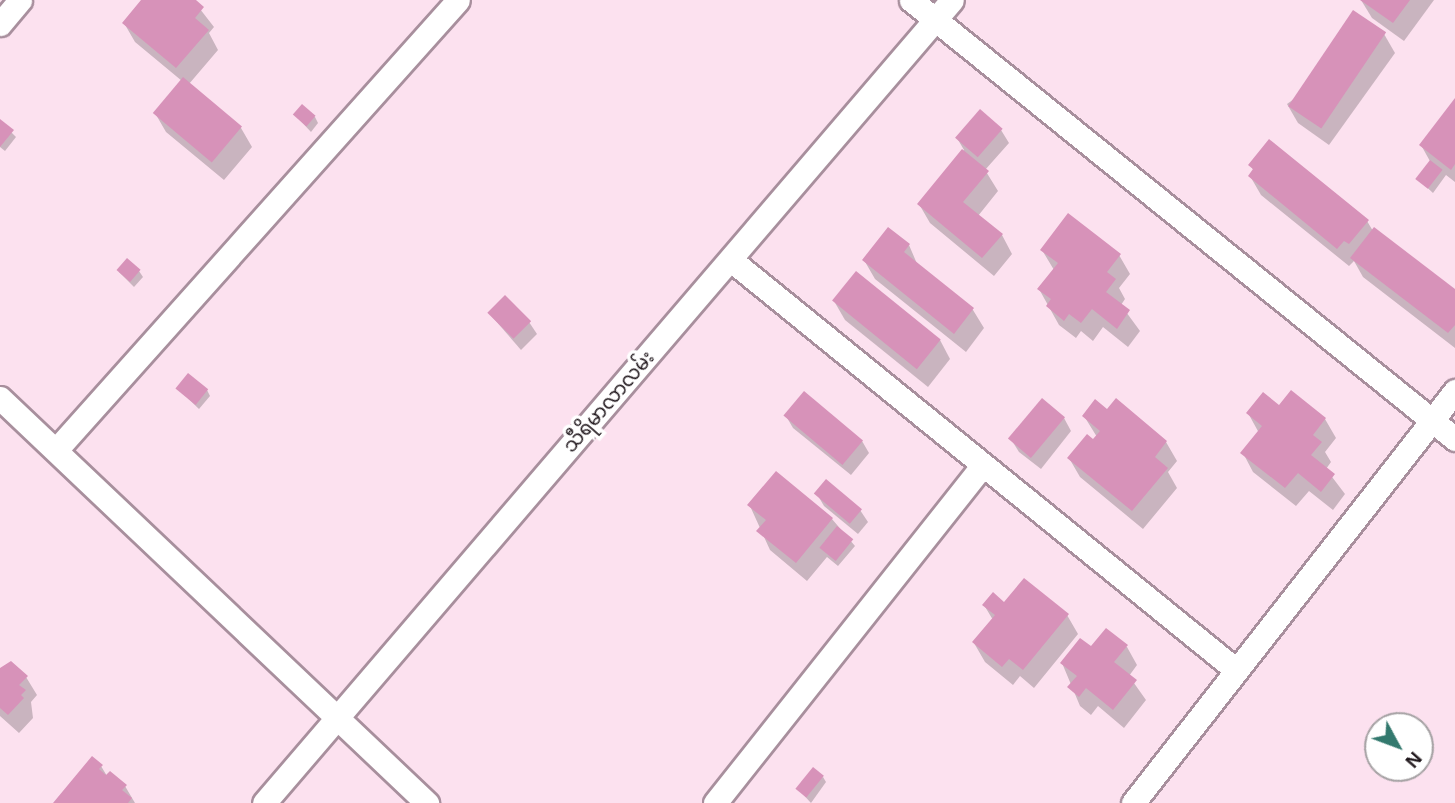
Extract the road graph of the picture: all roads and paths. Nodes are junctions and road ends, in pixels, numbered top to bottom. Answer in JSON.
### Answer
{"nodes":[{"id":1,"x":20,"y":0,"type":"edge"},
{"id":2,"x":458,"y":0,"type":"edge"},
{"id":3,"x":911,"y":0,"type":"edge"},
{"id":4,"x":951,"y":0,"type":"edge"},
{"id":5,"x":936,"y":21,"type":"junction"},
{"id":6,"x":0,"y":24,"type":"edge"},
{"id":7,"x":731,"y":260,"type":"junction"},
{"id":8,"x":1455,"y":391,"type":"edge"},
{"id":9,"x":0,"y":398,"type":"edge"},
{"id":10,"x":1432,"y":421,"type":"junction"},
{"id":11,"x":1455,"y":439,"type":"edge"},
{"id":12,"x":57,"y":450,"type":"junction"},
{"id":13,"x":983,"y":464,"type":"junction"},
{"id":14,"x":1236,"y":670,"type":"junction"},
{"id":15,"x":335,"y":719,"type":"junction"},
{"id":16,"x":264,"y":803,"type":"edge"},
{"id":17,"x":427,"y":803,"type":"edge"},
{"id":18,"x":715,"y":803,"type":"edge"},
{"id":19,"x":1133,"y":803,"type":"edge"}],
"edges":[{"from":1,"to":6,"type":"street"},
{"from":2,"to":12,"type":"street"},
{"from":3,"to":5,"type":"street"},
{"from":4,"to":5,"type":"street","name":"သီရိမာလာလမ်း"},
{"from":5,"to":7,"type":"street","name":"သီရိမာလာလမ်း"},
{"from":5,"to":10,"type":"street"},
{"from":7,"to":13,"type":"street"},
{"from":7,"to":15,"type":"street","name":"သီရိမာလာလမ်း"},
{"from":8,"to":10,"type":"street"},
{"from":9,"to":12,"type":"street"},
{"from":10,"to":11,"type":"street"},
{"from":10,"to":14,"type":"street"},
{"from":12,"to":15,"type":"street"},
{"from":13,"to":14,"type":"street"},
{"from":13,"to":18,"type":"street"},
{"from":14,"to":19,"type":"street"},
{"from":15,"to":16,"type":"street","name":"သီရိမာလာလမ်း"},
{"from":15,"to":17,"type":"street"}]}
